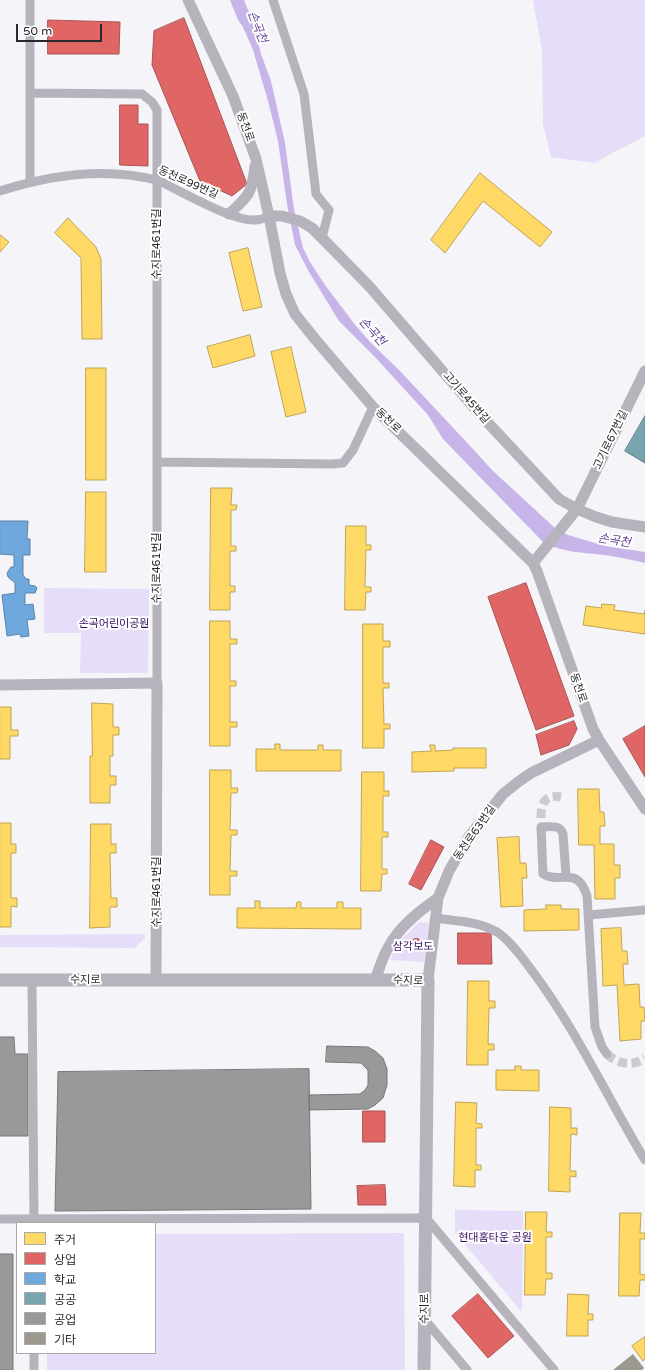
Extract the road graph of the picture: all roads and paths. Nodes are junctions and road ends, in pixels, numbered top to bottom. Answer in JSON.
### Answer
{"nodes":[{"id":1,"x":30,"y":0,"type":"edge"},
{"id":2,"x":188,"y":0,"type":"edge"},
{"id":3,"x":273,"y":0,"type":"edge"},
{"id":4,"x":31,"y":93,"type":"junction"},
{"id":5,"x":256,"y":159,"type":"junction"},
{"id":6,"x":157,"y":180,"type":"junction"},
{"id":7,"x":30,"y":182,"type":"junction"},
{"id":8,"x":0,"y":191,"type":"edge"},
{"id":9,"x":229,"y":214,"type":"junction"},
{"id":10,"x":269,"y":216,"type":"junction"},
{"id":11,"x":322,"y":238,"type":"junction"},
{"id":12,"x":645,"y":371,"type":"edge"},
{"id":13,"x":373,"y":408,"type":"junction"},
{"id":14,"x":157,"y":462,"type":"junction"},
{"id":15,"x":577,"y":509,"type":"junction"},
{"id":16,"x":645,"y":527,"type":"edge"},
{"id":17,"x":537,"y":558,"type":"junction"},
{"id":18,"x":157,"y":683,"type":"junction"},
{"id":19,"x":0,"y":685,"type":"edge"},
{"id":20,"x":599,"y":740,"type":"junction"},
{"id":21,"x":645,"y":809,"type":"edge"},
{"id":22,"x":566,"y":876,"type":"junction"},
{"id":23,"x":438,"y":898,"type":"junction"},
{"id":24,"x":645,"y":910,"type":"edge"},
{"id":25,"x":588,"y":915,"type":"junction"},
{"id":26,"x":435,"y":918,"type":"junction"},
{"id":27,"x":0,"y":980,"type":"edge"},
{"id":28,"x":32,"y":980,"type":"junction"},
{"id":29,"x":156,"y":980,"type":"junction"},
{"id":30,"x":375,"y":980,"type":"junction"},
{"id":31,"x":428,"y":980,"type":"junction"},
{"id":32,"x":606,"y":1054,"type":"tunnel mouth"},
{"id":33,"x":645,"y":1160,"type":"edge"},
{"id":34,"x":426,"y":1218,"type":"junction"},
{"id":35,"x":0,"y":1219,"type":"edge"},
{"id":36,"x":34,"y":1221,"type":"edge"},
{"id":37,"x":425,"y":1320,"type":"junction"},
{"id":38,"x":34,"y":1354,"type":"edge"},
{"id":39,"x":34,"y":1370,"type":"edge"},
{"id":40,"x":424,"y":1370,"type":"edge"},
{"id":41,"x":467,"y":1370,"type":"edge"},
{"id":42,"x":554,"y":1370,"type":"edge"}],
"edges":[{"from":1,"to":4,"type":"street"},
{"from":2,"to":5,"type":"street","name":"동천로"},
{"from":3,"to":11,"type":"street"},
{"from":4,"to":6,"type":"street","name":"수지로461번길"},
{"from":4,"to":7,"type":"street"},
{"from":5,"to":9,"type":"street"},
{"from":5,"to":10,"type":"street","name":"동천로"},
{"from":6,"to":7,"type":"street","name":"동천로99번길"},
{"from":6,"to":9,"type":"street","name":"동천로99번길"},
{"from":6,"to":14,"type":"street","name":"수지로461번길"},
{"from":7,"to":8,"type":"street","name":"동천로99번길"},
{"from":9,"to":10,"type":"street","name":"동천로99번길"},
{"from":10,"to":11,"type":"street","name":"고기로45번길"},
{"from":10,"to":13,"type":"street","name":"동천로"},
{"from":11,"to":15,"type":"street","name":"고기로45번길"},
{"from":12,"to":15,"type":"street","name":"고기로67번길"},
{"from":13,"to":14,"type":"street"},
{"from":13,"to":17,"type":"street","name":"동천로"},
{"from":14,"to":18,"type":"street","name":"수지로461번길"},
{"from":15,"to":16,"type":"street","name":"고기로45번길"},
{"from":15,"to":17,"type":"street","name":"고기로67번길"},
{"from":17,"to":20,"type":"street","name":"동천로"},
{"from":18,"to":19,"type":"street"},
{"from":18,"to":29,"type":"street","name":"수지로461번길"},
{"from":20,"to":21,"type":"street","name":"동천로"},
{"from":20,"to":23,"type":"street","name":"동천로63번길"},
{"from":22,"to":22,"type":"street"},
{"from":22,"to":25,"type":"street"},
{"from":23,"to":26,"type":"street","name":"동천로63번길"},
{"from":23,"to":30,"type":"street"},
{"from":24,"to":25,"type":"street"},
{"from":25,"to":32,"type":"street"},
{"from":26,"to":31,"type":"street","name":"동천로63번길"},
{"from":26,"to":33,"type":"street"},
{"from":27,"to":28,"type":"main road","name":"수지로"},
{"from":28,"to":29,"type":"main road","name":"수지로"},
{"from":28,"to":36,"type":"street"},
{"from":29,"to":30,"type":"main road","name":"수지로"},
{"from":30,"to":31,"type":"main road","name":"수지로"},
{"from":31,"to":34,"type":"main road","name":"수지로"},
{"from":34,"to":36,"type":"street"},
{"from":34,"to":37,"type":"main road","name":"수지로"},
{"from":34,"to":42,"type":"street"},
{"from":35,"to":36,"type":"street"},
{"from":37,"to":40,"type":"main road","name":"수지로"},
{"from":37,"to":41,"type":"street"},
{"from":38,"to":39,"type":"street"}]}
